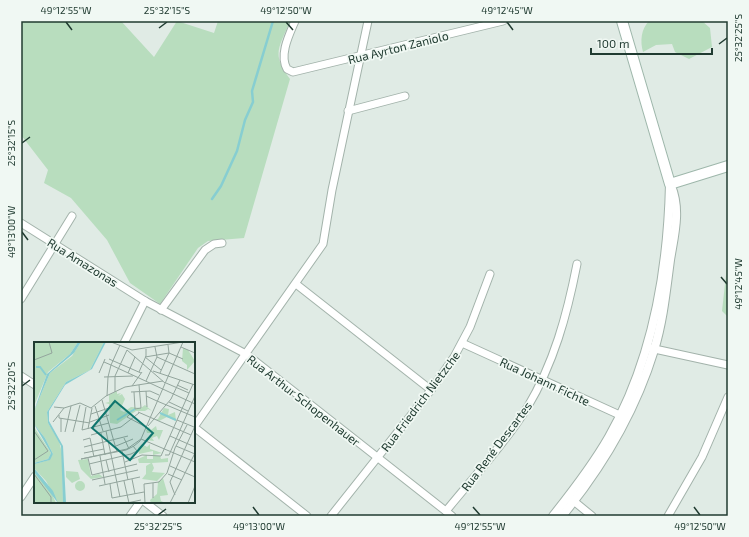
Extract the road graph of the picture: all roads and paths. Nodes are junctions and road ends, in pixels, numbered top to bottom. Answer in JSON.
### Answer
{"nodes":[{"id":1,"x":294,"y":21,"type":"edge"},
{"id":2,"x":368,"y":21,"type":"edge"},
{"id":3,"x":503,"y":21,"type":"edge"},
{"id":4,"x":622,"y":22,"type":"edge"},
{"id":5,"x":360,"y":56,"type":"junction"},
{"id":6,"x":405,"y":96,"type":"dead end"},
{"id":7,"x":348,"y":111,"type":"junction"},
{"id":8,"x":728,"y":166,"type":"edge"},
{"id":9,"x":670,"y":184,"type":"junction"},
{"id":10,"x":72,"y":216,"type":"dead end"},
{"id":11,"x":21,"y":223,"type":"edge"},
{"id":12,"x":222,"y":243,"type":"dead end"},
{"id":13,"x":54,"y":244,"type":"junction"},
{"id":14,"x":577,"y":264,"type":"dead end"},
{"id":15,"x":490,"y":274,"type":"dead end"},
{"id":16,"x":296,"y":284,"type":"junction"},
{"id":17,"x":21,"y":299,"type":"edge"},
{"id":18,"x":145,"y":301,"type":"junction"},
{"id":19,"x":161,"y":310,"type":"junction"},
{"id":20,"x":124,"y":342,"type":"edge"},
{"id":21,"x":462,"y":343,"type":"junction"},
{"id":22,"x":651,"y":348,"type":"junction"},
{"id":23,"x":246,"y":354,"type":"junction"},
{"id":24,"x":728,"y":365,"type":"edge"},
{"id":25,"x":21,"y":376,"type":"edge"},
{"id":26,"x":542,"y":380,"type":"junction"},
{"id":27,"x":34,"y":384,"type":"edge"},
{"id":28,"x":431,"y":390,"type":"junction"},
{"id":29,"x":728,"y":397,"type":"edge"},
{"id":30,"x":624,"y":417,"type":"junction"},
{"id":31,"x":195,"y":426,"type":"edge"},
{"id":32,"x":195,"y":428,"type":"edge"},
{"id":33,"x":377,"y":457,"type":"junction"},
{"id":34,"x":34,"y":478,"type":"edge"},
{"id":35,"x":21,"y":497,"type":"edge"},
{"id":36,"x":571,"y":499,"type":"junction"},
{"id":37,"x":139,"y":503,"type":"edge"},
{"id":38,"x":146,"y":503,"type":"edge"},
{"id":39,"x":449,"y":514,"type":"edge"},
{"id":40,"x":130,"y":516,"type":"edge"},
{"id":41,"x":163,"y":516,"type":"edge"},
{"id":42,"x":307,"y":516,"type":"edge"},
{"id":43,"x":331,"y":516,"type":"edge"},
{"id":44,"x":553,"y":516,"type":"edge"},
{"id":45,"x":562,"y":516,"type":"edge"},
{"id":46,"x":592,"y":516,"type":"edge"},
{"id":47,"x":668,"y":516,"type":"edge"}],
"edges":[{"from":1,"to":5,"type":"street","name":"Rua Ayrton Zaniolo"},
{"from":2,"to":5,"type":"street"},
{"from":3,"to":5,"type":"street","name":"Rua Ayrton Zaniolo"},
{"from":4,"to":9,"type":"main road"},
{"from":5,"to":7,"type":"street"},
{"from":6,"to":7,"type":"street"},
{"from":7,"to":16,"type":"street"},
{"from":8,"to":9,"type":"main road"},
{"from":9,"to":22,"type":"street"},
{"from":10,"to":13,"type":"street"},
{"from":11,"to":13,"type":"street","name":"Rua Amazonas"},
{"from":12,"to":19,"type":"street"},
{"from":13,"to":17,"type":"street"},
{"from":13,"to":18,"type":"street","name":"Rua Amazonas"},
{"from":14,"to":26,"type":"street","name":"Rua René Descartes"},
{"from":15,"to":21,"type":"street","name":"Rua Friedrich Nietzche"},
{"from":16,"to":23,"type":"street"},
{"from":16,"to":28,"type":"street"},
{"from":18,"to":19,"type":"street","name":"Rua Arthur Schopenhauer"},
{"from":18,"to":20,"type":"street"},
{"from":19,"to":23,"type":"street","name":"Rua Arthur Schopenhauer"},
{"from":21,"to":26,"type":"street","name":"Rua Johann Fichte"},
{"from":21,"to":28,"type":"street","name":"Rua Friedrich Nietzche"},
{"from":22,"to":24,"type":"street"},
{"from":22,"to":30,"type":"street"},
{"from":23,"to":31,"type":"street"},
{"from":23,"to":33,"type":"street","name":"Rua Arthur Schopenhauer"},
{"from":25,"to":27,"type":"street"},
{"from":26,"to":30,"type":"street","name":"Rua Johann Fichte"},
{"from":26,"to":39,"type":"street","name":"Rua René Descartes"},
{"from":28,"to":33,"type":"street","name":"Rua Friedrich Nietzche"},
{"from":29,"to":47,"type":"street"},
{"from":30,"to":36,"type":"street"},
{"from":32,"to":42,"type":"street"},
{"from":33,"to":39,"type":"street","name":"Rua Arthur Schopenhauer"},
{"from":33,"to":43,"type":"street","name":"Rua Friedrich Nietzche"},
{"from":34,"to":35,"type":"street"},
{"from":36,"to":44,"type":"street"},
{"from":36,"to":45,"type":"street"},
{"from":36,"to":46,"type":"street"},
{"from":37,"to":40,"type":"street"},
{"from":38,"to":41,"type":"street"}]}
